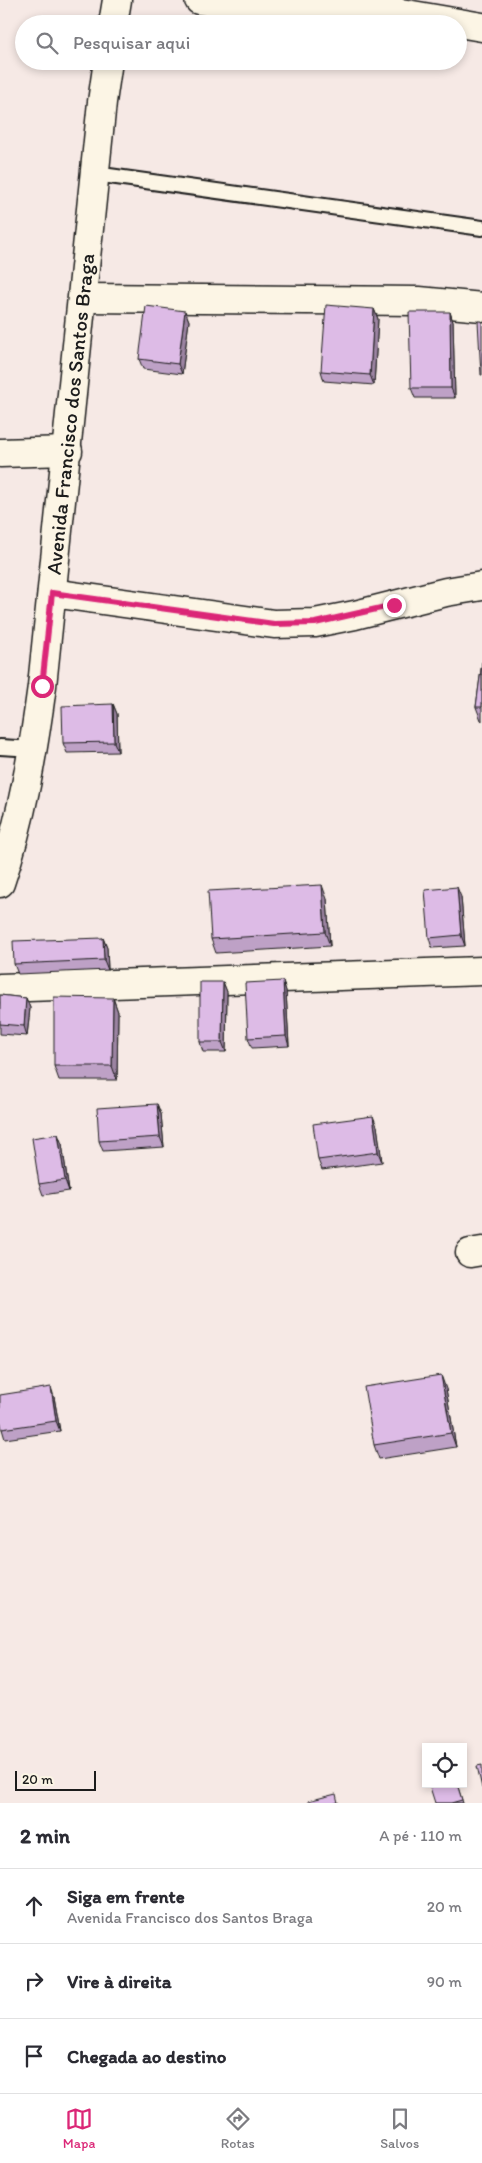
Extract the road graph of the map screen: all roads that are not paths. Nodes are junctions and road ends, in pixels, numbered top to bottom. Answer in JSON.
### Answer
{"nodes":[{"id":1,"x":116,"y":0,"type":"edge"},
{"id":2,"x":199,"y":0,"type":"edge"},
{"id":3,"x":114,"y":15,"type":"edge"},
{"id":4,"x":412,"y":15,"type":"edge"},
{"id":5,"x":467,"y":24,"type":"edge"},
{"id":6,"x":482,"y":27,"type":"edge"},
{"id":7,"x":107,"y":70,"type":"edge"},
{"id":8,"x":95,"y":174,"type":"junction"},
{"id":9,"x":482,"y":228,"type":"edge"},
{"id":10,"x":83,"y":298,"type":"junction"},
{"id":11,"x":482,"y":306,"type":"edge"},
{"id":12,"x":68,"y":450,"type":"junction"},
{"id":13,"x":0,"y":453,"type":"edge"},
{"id":14,"x":482,"y":586,"type":"edge"},
{"id":15,"x":52,"y":593,"type":"junction"},
{"id":16,"x":0,"y":747,"type":"edge"},
{"id":17,"x":34,"y":749,"type":"junction"},
{"id":18,"x":0,"y":883,"type":"edge"},
{"id":19,"x":482,"y":971,"type":"edge"},
{"id":20,"x":0,"y":988,"type":"edge"}],
"edges":[{"from":1,"to":3,"type":"street"},
{"from":2,"to":4,"type":"street"},
{"from":5,"to":6,"type":"street"},
{"from":7,"to":8,"type":"street","name":"Avenida Francisco dos Santos Braga"},
{"from":8,"to":9,"type":"lane"},
{"from":8,"to":10,"type":"street","name":"Avenida Francisco dos Santos Braga"},
{"from":10,"to":11,"type":"street"},
{"from":10,"to":12,"type":"street","name":"Avenida Francisco dos Santos Braga"},
{"from":12,"to":13,"type":"street"},
{"from":12,"to":15,"type":"street","name":"Avenida Francisco dos Santos Braga"},
{"from":14,"to":15,"type":"street"},
{"from":15,"to":17,"type":"street","name":"Avenida Francisco dos Santos Braga"},
{"from":16,"to":17,"type":"lane"},
{"from":17,"to":18,"type":"street","name":"Avenida Francisco dos Santos Braga"},
{"from":19,"to":20,"type":"street"}]}
